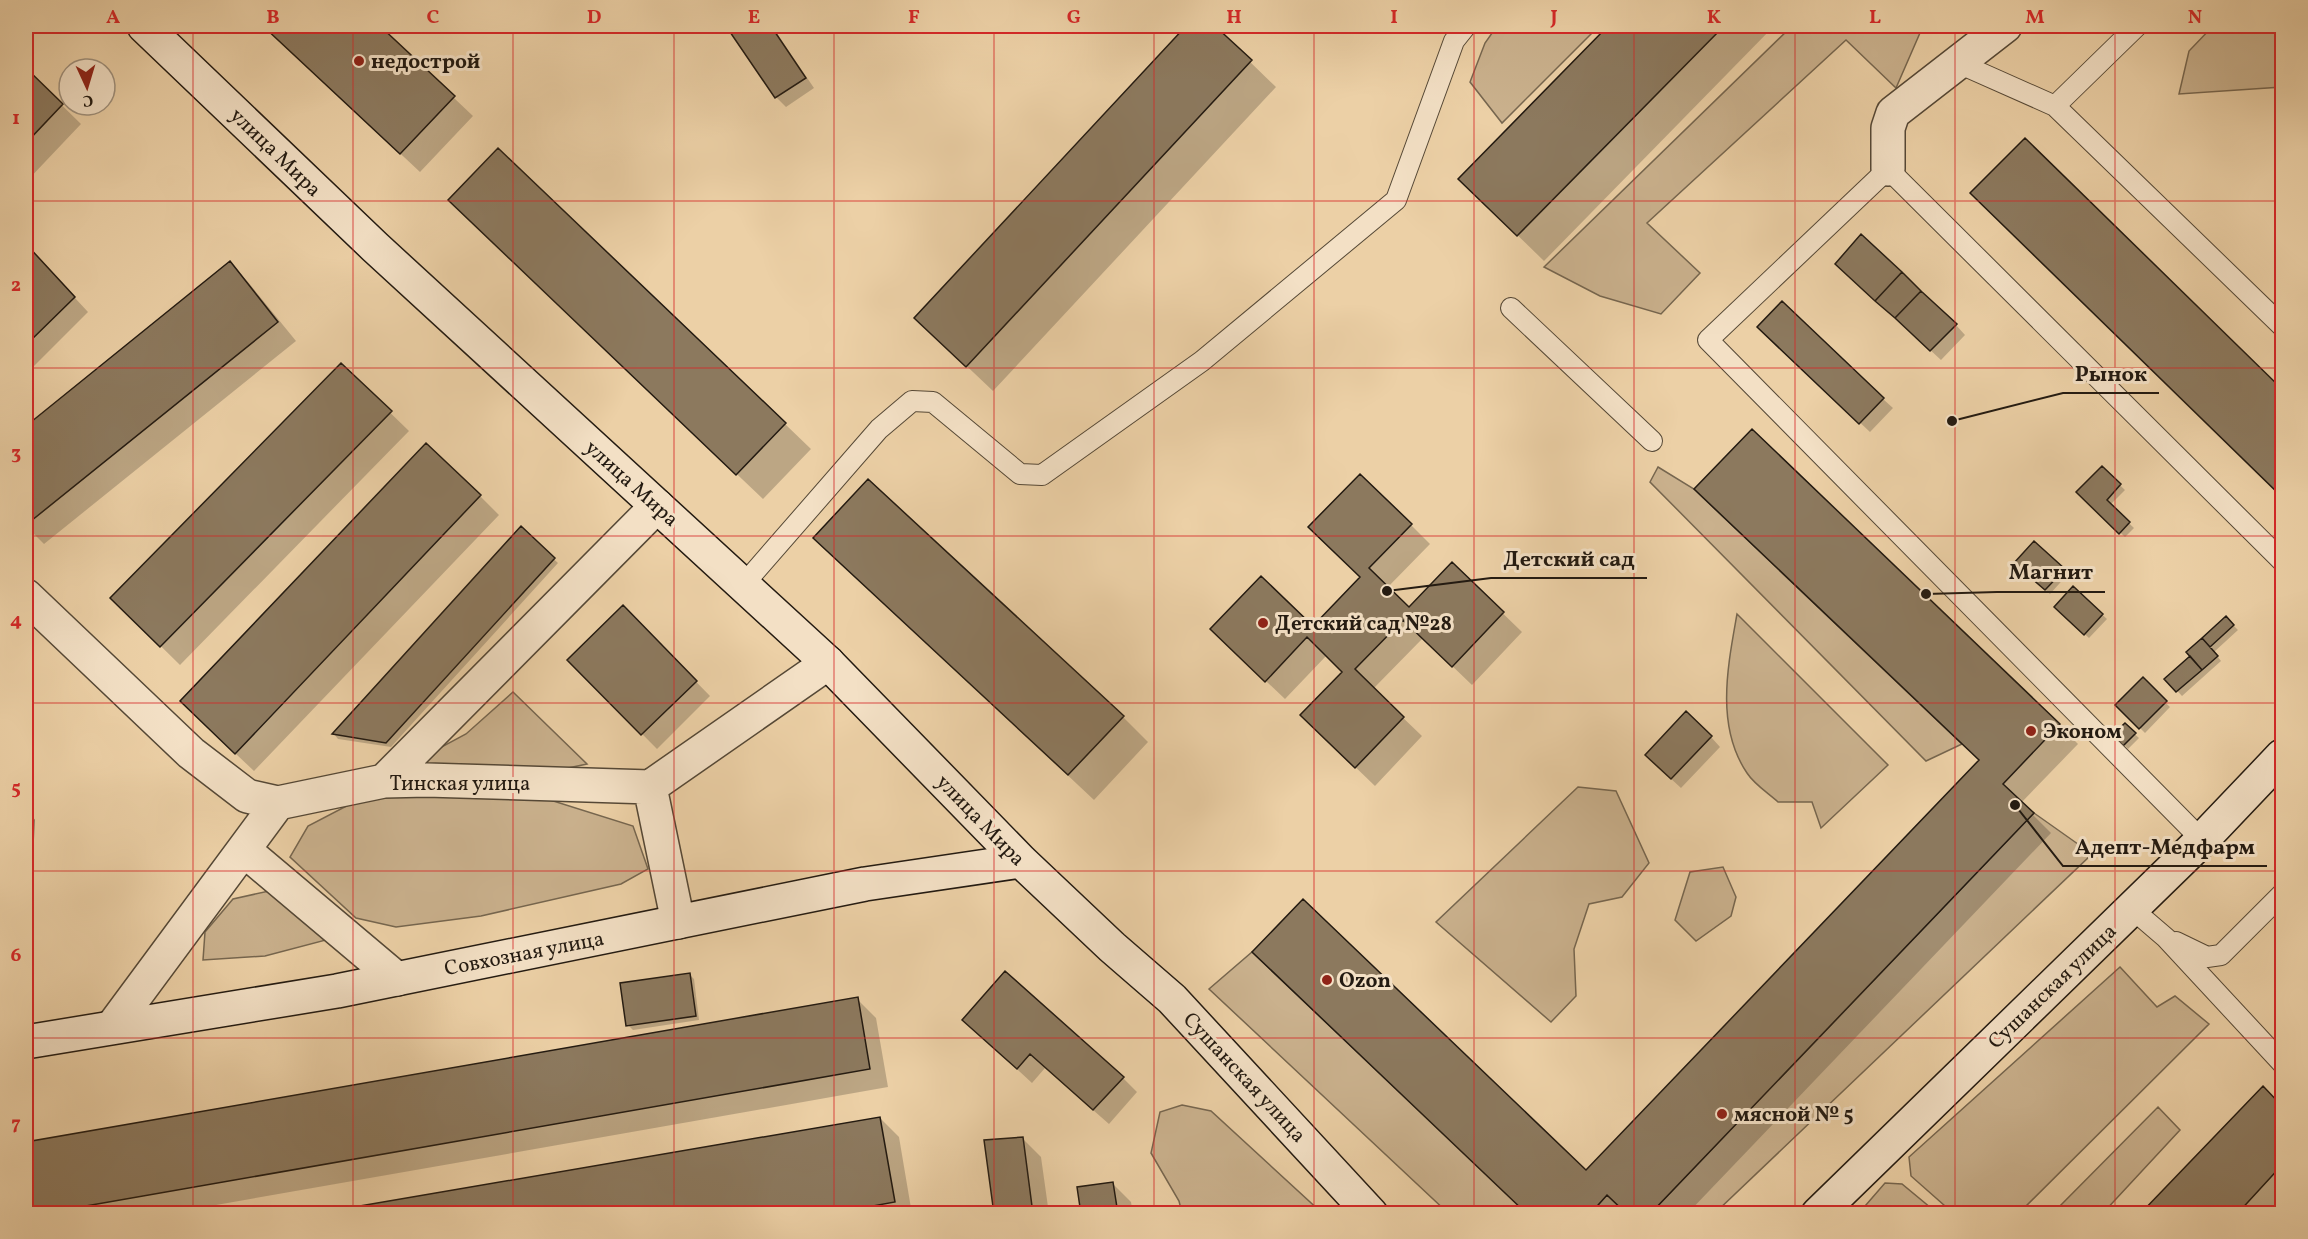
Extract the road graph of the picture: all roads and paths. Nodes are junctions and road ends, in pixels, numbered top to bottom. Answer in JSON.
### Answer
{"nodes":[{"id":1,"x":144,"y":26,"type":"edge"},
{"id":2,"x":1466,"y":26,"type":"edge"},
{"id":3,"x":2005,"y":26,"type":"edge"},
{"id":4,"x":2137,"y":26,"type":"edge"},
{"id":5,"x":1956,"y":62,"type":"junction"},
{"id":6,"x":2055,"y":106,"type":"junction"},
{"id":7,"x":1888,"y":169,"type":"junction"},
{"id":8,"x":1511,"y":308,"type":"dead end"},
{"id":9,"x":2283,"y":326,"type":"edge"},
{"id":10,"x":1652,"y":441,"type":"dead end"},
{"id":11,"x":657,"y":506,"type":"junction"},
{"id":12,"x":2283,"y":561,"type":"edge"},
{"id":13,"x":744,"y":584,"type":"junction"},
{"id":14,"x":26,"y":596,"type":"edge"},
{"id":15,"x":828,"y":663,"type":"junction"},
{"id":16,"x":2283,"y":756,"type":"edge"},
{"id":17,"x":384,"y":781,"type":"junction"},
{"id":18,"x":650,"y":787,"type":"junction"},
{"id":19,"x":278,"y":802,"type":"junction"},
{"id":20,"x":2202,"y":840,"type":"junction"},
{"id":21,"x":244,"y":850,"type":"junction"},
{"id":22,"x":1021,"y":861,"type":"junction"},
{"id":23,"x":2283,"y":894,"type":"edge"},
{"id":24,"x":2132,"y":908,"type":"junction"},
{"id":25,"x":678,"y":921,"type":"junction"},
{"id":26,"x":2166,"y":938,"type":"junction"},
{"id":27,"x":1112,"y":947,"type":"joint"},
{"id":28,"x":397,"y":978,"type":"junction"},
{"id":29,"x":113,"y":1026,"type":"junction"},
{"id":30,"x":26,"y":1042,"type":"edge"},
{"id":31,"x":2283,"y":1063,"type":"edge"},
{"id":32,"x":1371,"y":1214,"type":"edge"},
{"id":33,"x":1818,"y":1214,"type":"edge"}],
"edges":[{"from":1,"to":11,"type":"main road","name":"улица Мира"},
{"from":2,"to":13,"type":"lane"},
{"from":3,"to":5,"type":"main road"},
{"from":4,"to":6,"type":"lane"},
{"from":5,"to":6,"type":"lane"},
{"from":5,"to":7,"type":"main road"},
{"from":6,"to":9,"type":"lane"},
{"from":7,"to":12,"type":"lane"},
{"from":7,"to":20,"type":"lane"},
{"from":8,"to":10,"type":"lane"},
{"from":11,"to":13,"type":"main road","name":"улица Мира"},
{"from":11,"to":17,"type":"main road"},
{"from":13,"to":15,"type":"main road","name":"улица Мира"},
{"from":14,"to":19,"type":"main road","name":"Тинская улица"},
{"from":15,"to":18,"type":"main road"},
{"from":15,"to":22,"type":"main road","name":"улица Мира"},
{"from":16,"to":20,"type":"main road","name":"Сушанская улица"},
{"from":17,"to":18,"type":"main road","name":"Тинская улица"},
{"from":17,"to":19,"type":"main road","name":"Тинская улица"},
{"from":18,"to":25,"type":"main road"},
{"from":19,"to":21,"type":"main road"},
{"from":20,"to":24,"type":"main road","name":"Сушанская улица"},
{"from":21,"to":28,"type":"main road"},
{"from":21,"to":29,"type":"main road"},
{"from":22,"to":25,"type":"main road","name":"Совхозная улица"},
{"from":22,"to":27,"type":"main road","name":"улица Мира"},
{"from":23,"to":26,"type":"lane"},
{"from":24,"to":26,"type":"lane"},
{"from":24,"to":33,"type":"main road","name":"Сушанская улица"},
{"from":25,"to":28,"type":"main road","name":"Совхозная улица"},
{"from":26,"to":31,"type":"lane"},
{"from":27,"to":32,"type":"main road","name":"Сушанская улица"},
{"from":28,"to":29,"type":"main road","name":"Совхозная улица"},
{"from":29,"to":30,"type":"main road","name":"Совхозная улица"}]}
